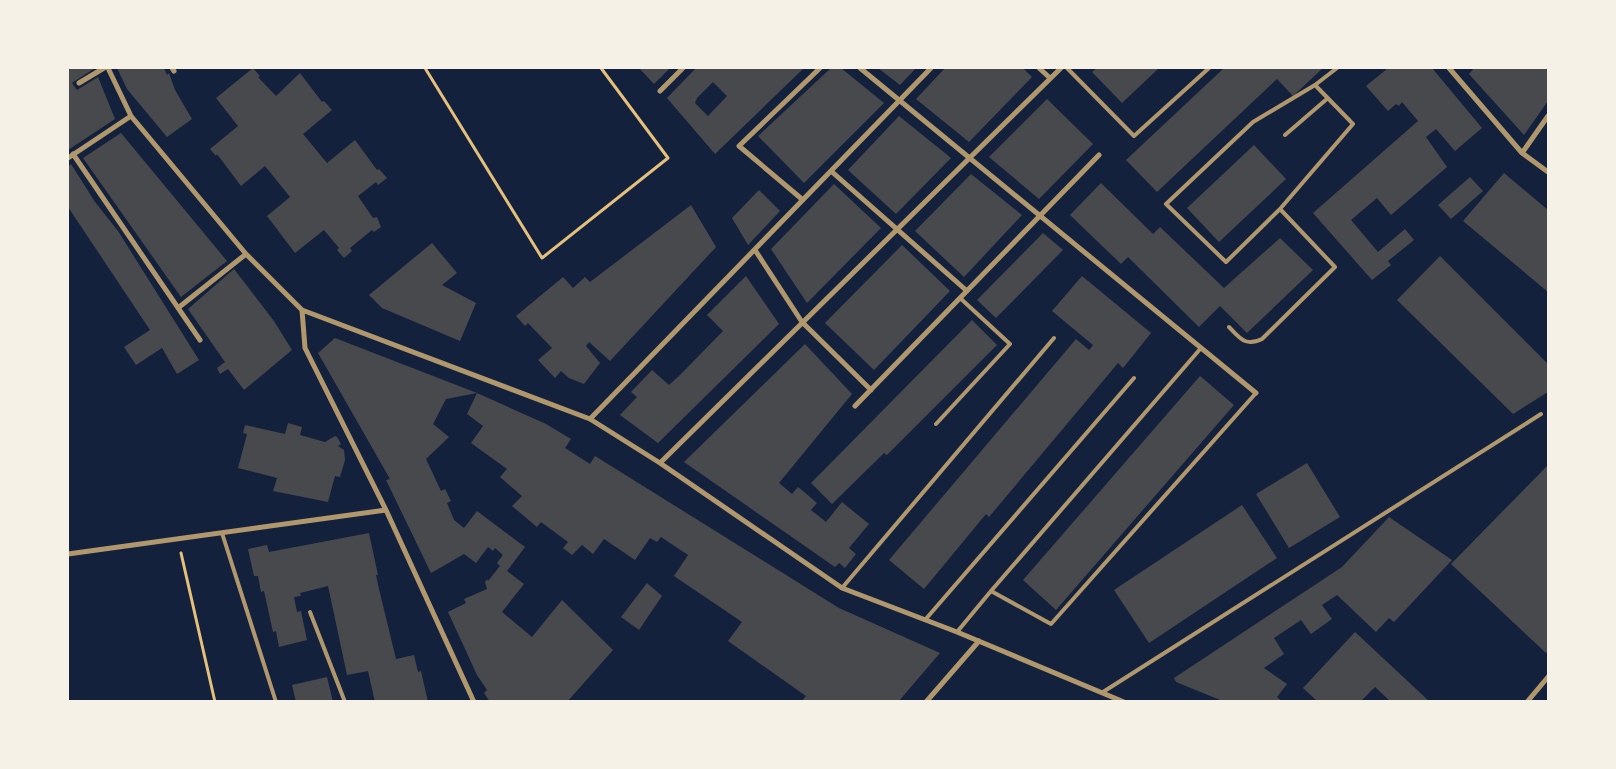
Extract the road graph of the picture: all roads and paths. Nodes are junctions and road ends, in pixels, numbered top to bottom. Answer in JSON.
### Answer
{"nodes":[{"id":1,"x":106,"y":68,"type":"edge"},
{"id":2,"x":425,"y":68,"type":"edge"},
{"id":3,"x":601,"y":68,"type":"edge"},
{"id":4,"x":683,"y":68,"type":"edge"},
{"id":5,"x":820,"y":68,"type":"edge"},
{"id":6,"x":860,"y":68,"type":"edge"},
{"id":7,"x":931,"y":68,"type":"edge"},
{"id":8,"x":1040,"y":68,"type":"edge"},
{"id":9,"x":1061,"y":68,"type":"edge"},
{"id":10,"x":1067,"y":68,"type":"edge"},
{"id":11,"x":1209,"y":68,"type":"edge"},
{"id":12,"x":1336,"y":68,"type":"edge"},
{"id":13,"x":1450,"y":68,"type":"edge"},
{"id":14,"x":1458,"y":68,"type":"edge"},
{"id":15,"x":1454,"y":73,"type":"junction"},
{"id":16,"x":1050,"y":78,"type":"junction"},
{"id":17,"x":79,"y":83,"type":"dead end"},
{"id":18,"x":1315,"y":86,"type":"junction"},
{"id":19,"x":660,"y":91,"type":"dead end"},
{"id":20,"x":1328,"y":98,"type":"junction"},
{"id":21,"x":900,"y":100,"type":"junction"},
{"id":22,"x":131,"y":116,"type":"junction"},
{"id":23,"x":1548,"y":116,"type":"edge"},
{"id":24,"x":1285,"y":135,"type":"dead end"},
{"id":25,"x":1522,"y":153,"type":"junction"},
{"id":26,"x":73,"y":154,"type":"junction"},
{"id":27,"x":1099,"y":156,"type":"dead end"},
{"id":28,"x":971,"y":157,"type":"junction"},
{"id":29,"x":68,"y":158,"type":"edge"},
{"id":30,"x":832,"y":171,"type":"junction"},
{"id":31,"x":1548,"y":172,"type":"edge"},
{"id":32,"x":803,"y":200,"type":"junction"},
{"id":33,"x":1280,"y":209,"type":"junction"},
{"id":34,"x":1040,"y":216,"type":"junction"},
{"id":35,"x":899,"y":230,"type":"junction"},
{"id":36,"x":755,"y":250,"type":"junction"},
{"id":37,"x":246,"y":254,"type":"junction"},
{"id":38,"x":967,"y":291,"type":"junction"},
{"id":39,"x":960,"y":298,"type":"junction"},
{"id":40,"x":178,"y":308,"type":"junction"},
{"id":41,"x":302,"y":310,"type":"junction"},
{"id":42,"x":802,"y":322,"type":"junction"},
{"id":43,"x":1229,"y":327,"type":"dead end"},
{"id":44,"x":1054,"y":338,"type":"dead end"},
{"id":45,"x":200,"y":340,"type":"dead end"},
{"id":46,"x":1201,"y":348,"type":"junction"},
{"id":47,"x":1134,"y":378,"type":"dead end"},
{"id":48,"x":871,"y":390,"type":"junction"},
{"id":49,"x":1256,"y":393,"type":"joint"},
{"id":50,"x":855,"y":406,"type":"dead end"},
{"id":51,"x":1541,"y":414,"type":"dead end"},
{"id":52,"x":590,"y":419,"type":"junction"},
{"id":53,"x":936,"y":424,"type":"dead end"},
{"id":54,"x":660,"y":463,"type":"junction"},
{"id":55,"x":386,"y":510,"type":"junction"},
{"id":56,"x":222,"y":533,"type":"junction"},
{"id":57,"x":178,"y":539,"type":"junction"},
{"id":58,"x":68,"y":554,"type":"edge"},
{"id":59,"x":842,"y":588,"type":"junction"},
{"id":60,"x":991,"y":591,"type":"junction"},
{"id":61,"x":310,"y":612,"type":"dead end"},
{"id":62,"x":925,"y":620,"type":"junction"},
{"id":63,"x":957,"y":632,"type":"junction"},
{"id":64,"x":979,"y":642,"type":"junction"},
{"id":65,"x":1548,"y":678,"type":"edge"},
{"id":66,"x":1103,"y":692,"type":"junction"},
{"id":67,"x":215,"y":702,"type":"edge"},
{"id":68,"x":276,"y":702,"type":"edge"},
{"id":69,"x":345,"y":702,"type":"edge"},
{"id":70,"x":474,"y":702,"type":"edge"},
{"id":71,"x":926,"y":702,"type":"edge"},
{"id":72,"x":1124,"y":702,"type":"edge"},
{"id":73,"x":1527,"y":702,"type":"edge"}],
"edges":[{"from":1,"to":17,"type":"street"},
{"from":1,"to":22,"type":"street"},
{"from":2,"to":3,"type":"path"},
{"from":4,"to":19,"type":"street"},
{"from":5,"to":32,"type":"street"},
{"from":6,"to":21,"type":"street"},
{"from":7,"to":21,"type":"street"},
{"from":8,"to":16,"type":"street"},
{"from":9,"to":16,"type":"street"},
{"from":10,"to":11,"type":"lane"},
{"from":12,"to":18,"type":"lane"},
{"from":13,"to":15,"type":"street"},
{"from":14,"to":15,"type":"street"},
{"from":15,"to":25,"type":"street"},
{"from":16,"to":28,"type":"street"},
{"from":18,"to":20,"type":"lane"},
{"from":18,"to":33,"type":"lane"},
{"from":20,"to":24,"type":"lane"},
{"from":20,"to":33,"type":"lane"},
{"from":21,"to":28,"type":"street"},
{"from":21,"to":30,"type":"street"},
{"from":22,"to":26,"type":"street"},
{"from":22,"to":37,"type":"street"},
{"from":23,"to":25,"type":"street"},
{"from":25,"to":31,"type":"street"},
{"from":26,"to":29,"type":"street"},
{"from":26,"to":40,"type":"street"},
{"from":27,"to":34,"type":"street"},
{"from":28,"to":34,"type":"street"},
{"from":28,"to":35,"type":"street"},
{"from":30,"to":32,"type":"street"},
{"from":30,"to":35,"type":"street"},
{"from":32,"to":36,"type":"street"},
{"from":33,"to":43,"type":"lane"},
{"from":34,"to":38,"type":"street"},
{"from":34,"to":46,"type":"street"},
{"from":35,"to":38,"type":"street"},
{"from":35,"to":42,"type":"street"},
{"from":36,"to":42,"type":"street"},
{"from":36,"to":52,"type":"street"},
{"from":37,"to":40,"type":"street"},
{"from":37,"to":41,"type":"street"},
{"from":38,"to":39,"type":"street"},
{"from":39,"to":48,"type":"street"},
{"from":39,"to":53,"type":"lane"},
{"from":40,"to":45,"type":"street"},
{"from":41,"to":52,"type":"street"},
{"from":41,"to":55,"type":"street"},
{"from":42,"to":48,"type":"street"},
{"from":42,"to":54,"type":"street"},
{"from":44,"to":59,"type":"lane"},
{"from":46,"to":49,"type":"street"},
{"from":46,"to":60,"type":"lane"},
{"from":47,"to":62,"type":"lane"},
{"from":48,"to":50,"type":"street"},
{"from":49,"to":60,"type":"lane"},
{"from":51,"to":66,"type":"lane"},
{"from":52,"to":54,"type":"street"},
{"from":54,"to":59,"type":"street"},
{"from":55,"to":56,"type":"street"},
{"from":55,"to":70,"type":"street"},
{"from":56,"to":57,"type":"street"},
{"from":56,"to":68,"type":"lane"},
{"from":57,"to":58,"type":"street"},
{"from":57,"to":67,"type":"path"},
{"from":59,"to":62,"type":"street"},
{"from":60,"to":63,"type":"lane"},
{"from":61,"to":69,"type":"lane"},
{"from":62,"to":63,"type":"street"},
{"from":63,"to":64,"type":"street"},
{"from":64,"to":66,"type":"street"},
{"from":64,"to":71,"type":"street"},
{"from":65,"to":73,"type":"street"},
{"from":66,"to":72,"type":"street"}]}
